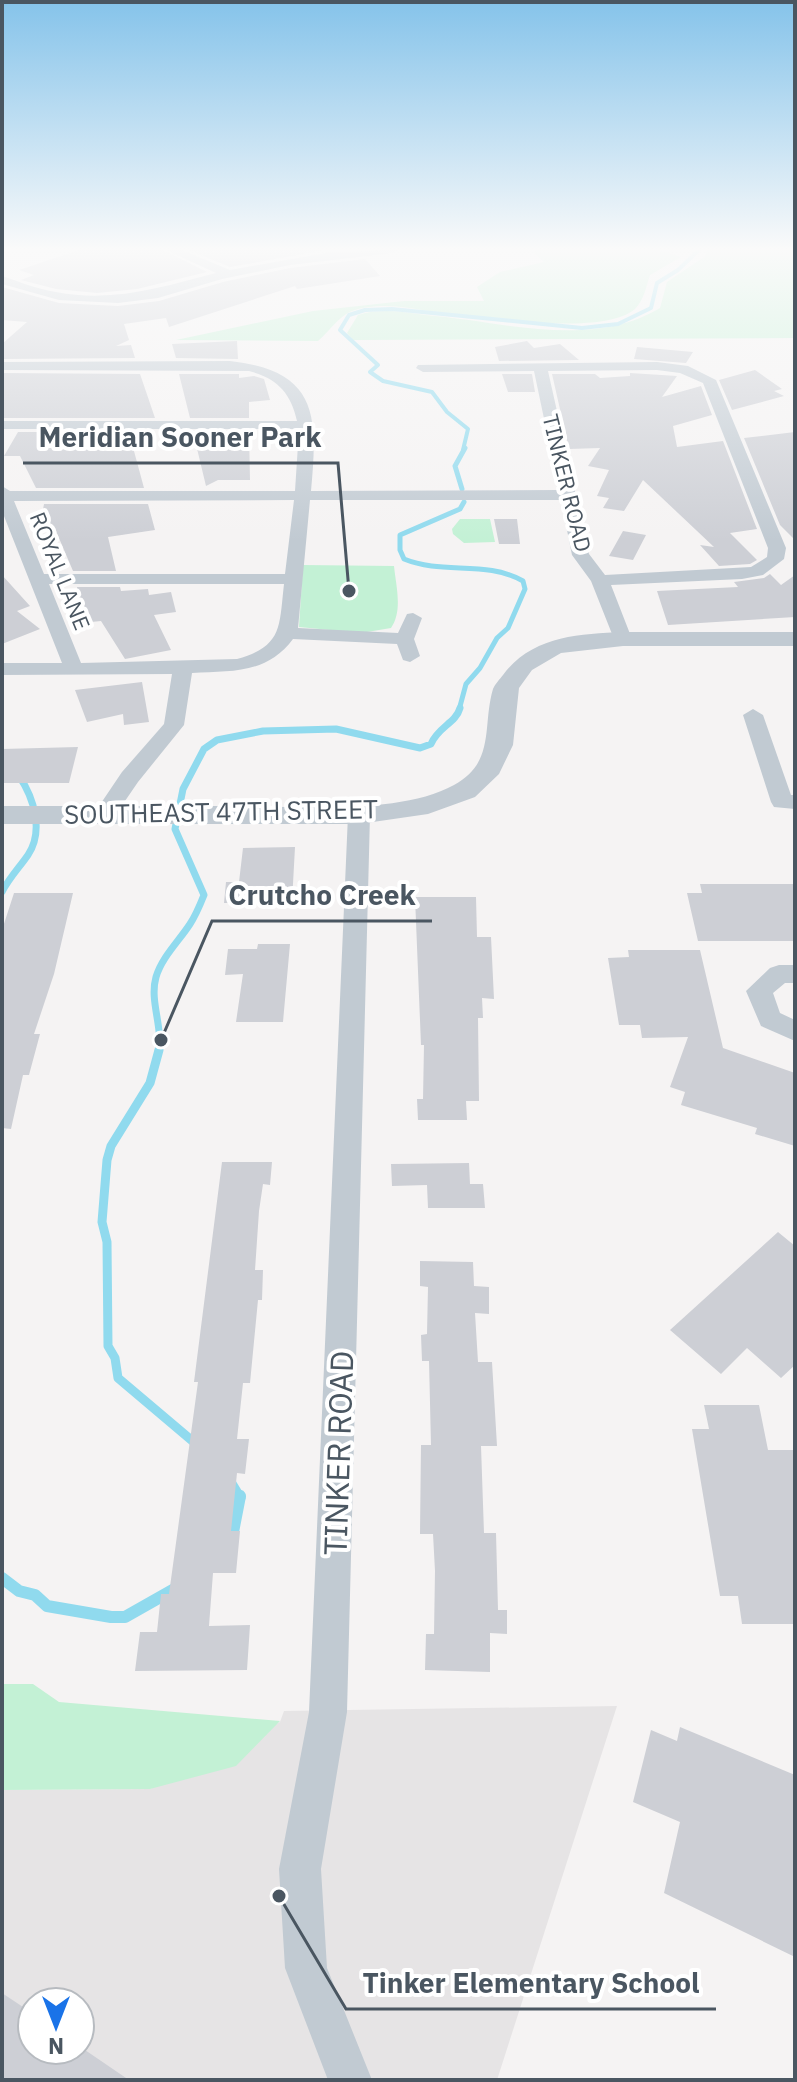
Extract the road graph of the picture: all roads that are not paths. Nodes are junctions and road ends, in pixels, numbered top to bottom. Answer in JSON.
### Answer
{"nodes":[{"id":1,"x":2,"y":366,"type":"edge"},
{"id":2,"x":540,"y":367,"type":"junction"},
{"id":3,"x":423,"y":368,"type":"dead end"},
{"id":4,"x":2,"y":425,"type":"edge"},
{"id":5,"x":306,"y":425,"type":"junction"},
{"id":6,"x":3,"y":494,"type":"edge"},
{"id":7,"x":303,"y":495,"type":"junction"},
{"id":8,"x":566,"y":495,"type":"junction"},
{"id":9,"x":40,"y":579,"type":"junction"},
{"id":10,"x":294,"y":579,"type":"junction"},
{"id":11,"x":600,"y":580,"type":"junction"},
{"id":12,"x":413,"y":618,"type":"dead end"},
{"id":13,"x":288,"y":633,"type":"junction"},
{"id":14,"x":623,"y":639,"type":"junction"},
{"id":15,"x":795,"y":639,"type":"edge"},
{"id":16,"x":74,"y":668,"type":"junction"},
{"id":17,"x":183,"y":668,"type":"junction"},
{"id":18,"x":2,"y":669,"type":"edge"},
{"id":19,"x":753,"y":715,"type":"dead end"},
{"id":20,"x":795,"y":802,"type":"edge"},
{"id":21,"x":2,"y":815,"type":"edge"},
{"id":22,"x":104,"y":815,"type":"junction"},
{"id":23,"x":359,"y":815,"type":"junction"},
{"id":24,"x":795,"y":974,"type":"edge"},
{"id":25,"x":795,"y":1031,"type":"edge"},
{"id":26,"x":350,"y":2080,"type":"edge"}],
"edges":[{"from":1,"to":5,"type":"street"},
{"from":2,"to":3,"type":"street"},
{"from":2,"to":8,"type":"street","name":"TINKER ROAD"},
{"from":2,"to":11,"type":"street"},
{"from":4,"to":5,"type":"street"},
{"from":5,"to":7,"type":"street"},
{"from":6,"to":7,"type":"street"},
{"from":6,"to":9,"type":"street","name":"ROYAL LANE"},
{"from":7,"to":8,"type":"street"},
{"from":7,"to":10,"type":"street"},
{"from":8,"to":11,"type":"street","name":"TINKER ROAD"},
{"from":9,"to":10,"type":"street"},
{"from":9,"to":16,"type":"street","name":"ROYAL LANE"},
{"from":10,"to":13,"type":"street"},
{"from":11,"to":14,"type":"street","name":"TINKER ROAD"},
{"from":12,"to":13,"type":"street"},
{"from":13,"to":17,"type":"street"},
{"from":14,"to":15,"type":"street"},
{"from":14,"to":23,"type":"street","name":"SOUTHEAST 47TH STREET"},
{"from":16,"to":17,"type":"street"},
{"from":16,"to":18,"type":"street"},
{"from":17,"to":22,"type":"street"},
{"from":19,"to":20,"type":"street"},
{"from":21,"to":22,"type":"street","name":"SOUTHEAST 47TH STREET"},
{"from":22,"to":23,"type":"street","name":"SOUTHEAST 47TH STREET"},
{"from":23,"to":26,"type":"street","name":"TINKER ROAD"},
{"from":24,"to":25,"type":"street"}]}
